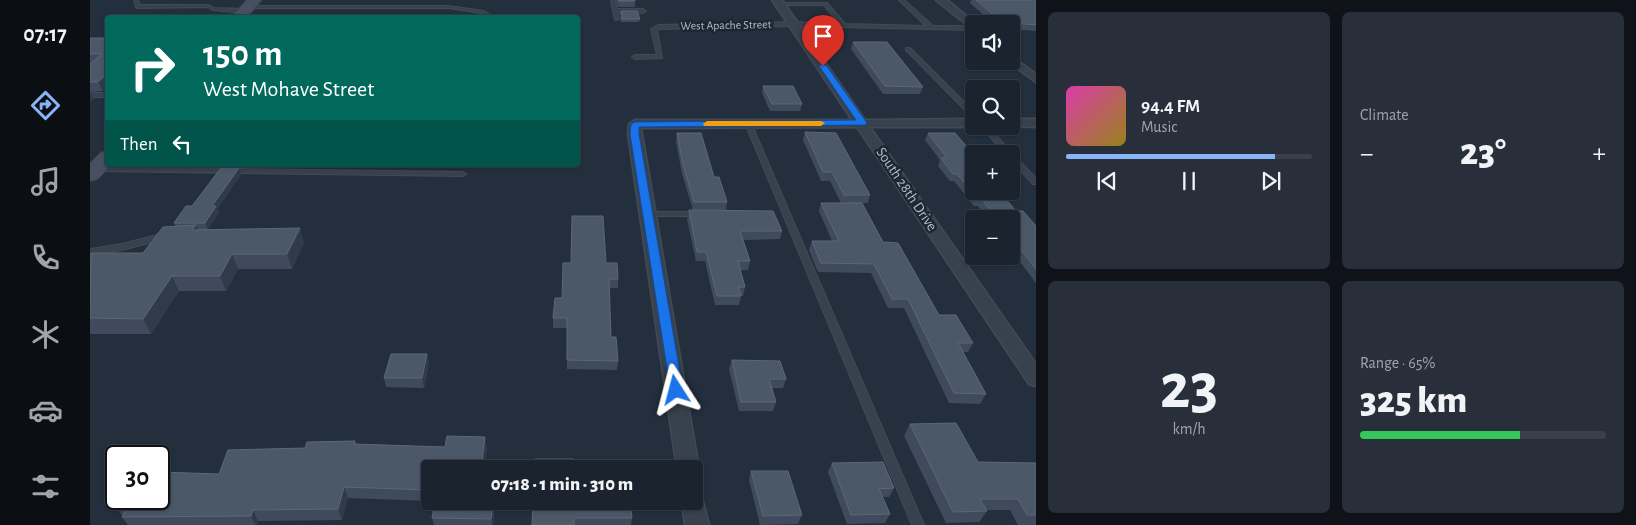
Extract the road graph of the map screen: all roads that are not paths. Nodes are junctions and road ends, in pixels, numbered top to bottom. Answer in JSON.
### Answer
{"nodes":[{"id":1,"x":136,"y":0,"type":"edge"},
{"id":2,"x":215,"y":0,"type":"edge"},
{"id":3,"x":613,"y":0,"type":"edge"},
{"id":4,"x":901,"y":0,"type":"edge"},
{"id":5,"x":941,"y":0,"type":"edge"},
{"id":6,"x":778,"y":2,"type":"edge"},
{"id":7,"x":209,"y":6,"type":"junction"},
{"id":8,"x":246,"y":9,"type":"edge"},
{"id":9,"x":615,"y":11,"type":"junction"},
{"id":10,"x":643,"y":11,"type":"dead end"},
{"id":11,"x":488,"y":15,"type":"edge"},
{"id":12,"x":617,"y":20,"type":"dead end"},
{"id":13,"x":965,"y":20,"type":"edge"},
{"id":14,"x":794,"y":24,"type":"junction"},
{"id":15,"x":844,"y":26,"type":"junction"},
{"id":16,"x":932,"y":28,"type":"junction"},
{"id":17,"x":965,"y":28,"type":"edge"},
{"id":18,"x":908,"y":49,"type":"dead end"},
{"id":19,"x":635,"y":57,"type":"dead end"},
{"id":20,"x":1020,"y":66,"type":"edge"},
{"id":21,"x":1036,"y":79,"type":"edge"},
{"id":22,"x":105,"y":94,"type":"edge"},
{"id":23,"x":90,"y":95,"type":"edge"},
{"id":24,"x":965,"y":107,"type":"edge"},
{"id":25,"x":862,"y":123,"type":"junction"},
{"id":26,"x":965,"y":123,"type":"edge"},
{"id":27,"x":1020,"y":123,"type":"edge"},
{"id":28,"x":1036,"y":123,"type":"edge"},
{"id":29,"x":748,"y":124,"type":"junction"},
{"id":30,"x":992,"y":135,"type":"edge"},
{"id":31,"x":1001,"y":145,"type":"edge"},
{"id":32,"x":1020,"y":165,"type":"edge"},
{"id":33,"x":98,"y":167,"type":"edge"},
{"id":34,"x":462,"y":174,"type":"dead end"},
{"id":35,"x":1036,"y":182,"type":"edge"},
{"id":36,"x":648,"y":214,"type":"junction"},
{"id":37,"x":708,"y":214,"type":"edge"},
{"id":38,"x":176,"y":235,"type":"edge"},
{"id":39,"x":90,"y":252,"type":"edge"},
{"id":40,"x":1036,"y":379,"type":"edge"},
{"id":41,"x":687,"y":460,"type":"edge"},
{"id":42,"x":694,"y":510,"type":"edge"},
{"id":43,"x":697,"y":525,"type":"edge"},
{"id":44,"x":918,"y":525,"type":"edge"}],
"edges":[{"from":1,"to":7,"type":"lane"},
{"from":2,"to":7,"type":"lane"},
{"from":3,"to":9,"type":"lane"},
{"from":4,"to":16,"type":"lane"},
{"from":5,"to":13,"type":"street"},
{"from":6,"to":14,"type":"street","name":"South 28th Drive"},
{"from":6,"to":15,"type":"lane"},
{"from":7,"to":8,"type":"lane"},
{"from":8,"to":11,"type":"lane"},
{"from":9,"to":10,"type":"lane"},
{"from":9,"to":12,"type":"lane"},
{"from":14,"to":15,"type":"lane","name":"West Apache Street"},
{"from":14,"to":19,"type":"lane","name":"West Apache Street"},
{"from":14,"to":25,"type":"street","name":"South 28th Drive"},
{"from":15,"to":16,"type":"lane","name":"West Apache Street"},
{"from":16,"to":17,"type":"lane","name":"West Apache Street"},
{"from":18,"to":24,"type":"lane"},
{"from":20,"to":21,"type":"street"},
{"from":22,"to":23,"type":"lane"},
{"from":25,"to":26,"type":"street"},
{"from":25,"to":29,"type":"street"},
{"from":25,"to":40,"type":"street","name":"South 28th Drive"},
{"from":27,"to":28,"type":"street"},
{"from":29,"to":36,"type":"street"},
{"from":29,"to":44,"type":"lane"},
{"from":30,"to":31,"type":"lane"},
{"from":32,"to":35,"type":"lane"},
{"from":33,"to":34,"type":"lane"},
{"from":36,"to":37,"type":"lane"},
{"from":36,"to":41,"type":"street"},
{"from":38,"to":39,"type":"lane"},
{"from":42,"to":43,"type":"street"}]}
